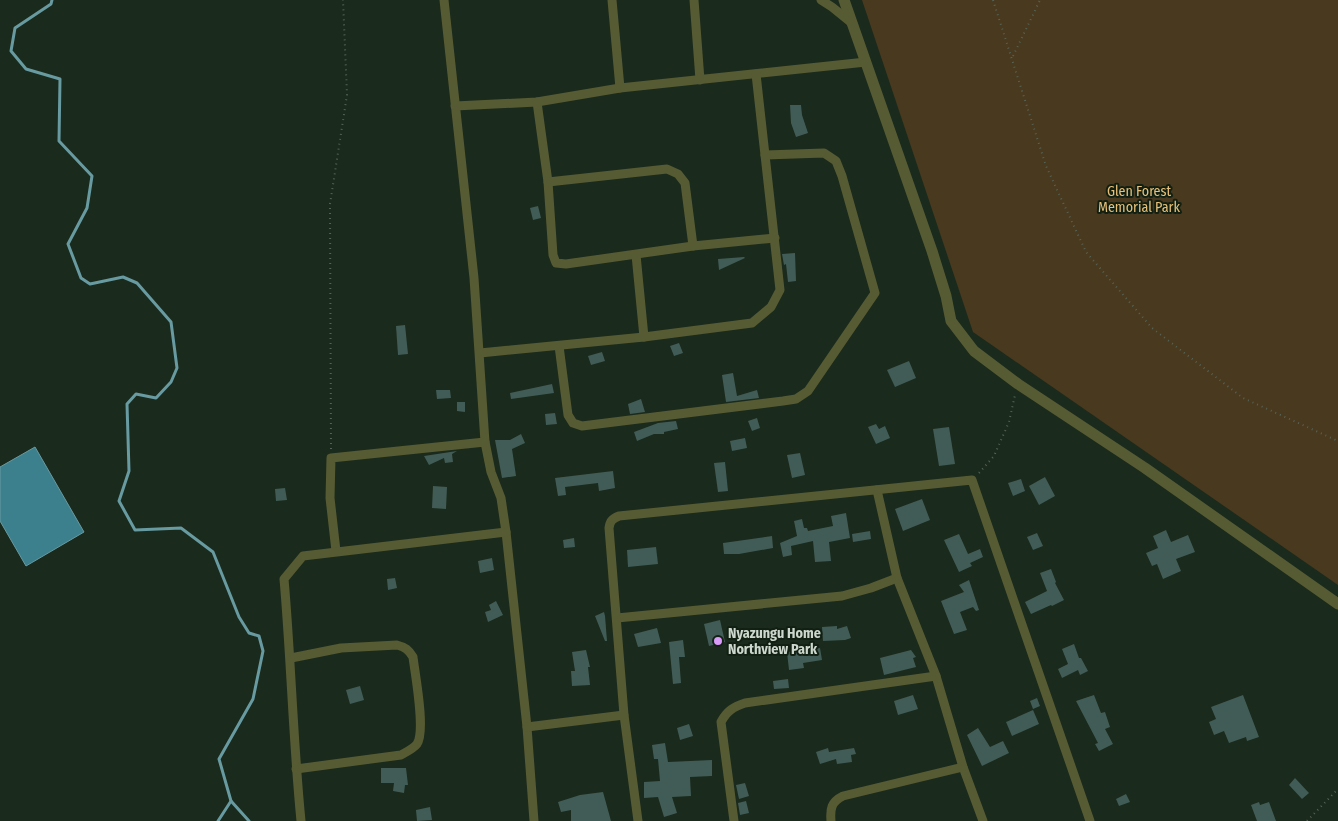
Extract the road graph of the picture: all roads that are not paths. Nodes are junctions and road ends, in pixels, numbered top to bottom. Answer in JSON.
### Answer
{"nodes":[{"id":1,"x":444,"y":0,"type":"edge"},
{"id":2,"x":612,"y":0,"type":"edge"},
{"id":3,"x":694,"y":0,"type":"edge"},
{"id":4,"x":821,"y":0,"type":"edge"},
{"id":5,"x":844,"y":0,"type":"edge"},
{"id":6,"x":853,"y":24,"type":"junction"},
{"id":7,"x":866,"y":62,"type":"junction"},
{"id":8,"x":756,"y":74,"type":"junction"},
{"id":9,"x":700,"y":80,"type":"junction"},
{"id":10,"x":620,"y":88,"type":"junction"},
{"id":11,"x":538,"y":102,"type":"junction"},
{"id":12,"x":455,"y":106,"type":"junction"},
{"id":13,"x":766,"y":155,"type":"junction"},
{"id":14,"x":548,"y":182,"type":"junction"},
{"id":15,"x":775,"y":238,"type":"junction"},
{"id":16,"x":693,"y":246,"type":"junction"},
{"id":17,"x":636,"y":255,"type":"junction"},
{"id":18,"x":644,"y":337,"type":"junction"},
{"id":19,"x":559,"y":346,"type":"junction"},
{"id":20,"x":480,"y":354,"type":"junction"},
{"id":21,"x":485,"y":442,"type":"junction"},
{"id":22,"x":877,"y":490,"type":"junction"},
{"id":23,"x":506,"y":532,"type":"junction"},
{"id":24,"x":336,"y":552,"type":"junction"},
{"id":25,"x":898,"y":578,"type":"junction"},
{"id":26,"x":1338,"y":604,"type":"edge"},
{"id":27,"x":617,"y":618,"type":"junction"},
{"id":28,"x":290,"y":658,"type":"junction"},
{"id":29,"x":936,"y":676,"type":"junction"},
{"id":30,"x":624,"y":715,"type":"junction"},
{"id":31,"x":527,"y":727,"type":"junction"},
{"id":32,"x":964,"y":767,"type":"junction"},
{"id":33,"x":296,"y":769,"type":"junction"},
{"id":34,"x":301,"y":821,"type":"edge"},
{"id":35,"x":534,"y":821,"type":"edge"},
{"id":36,"x":638,"y":821,"type":"edge"},
{"id":37,"x":734,"y":821,"type":"edge"},
{"id":38,"x":831,"y":821,"type":"edge"},
{"id":39,"x":983,"y":821,"type":"edge"},
{"id":40,"x":1090,"y":821,"type":"edge"}],
"edges":[{"from":1,"to":12,"type":"street"},
{"from":2,"to":10,"type":"street"},
{"from":3,"to":9,"type":"street"},
{"from":4,"to":6,"type":"street"},
{"from":5,"to":6,"type":"street"},
{"from":6,"to":7,"type":"street"},
{"from":7,"to":8,"type":"street"},
{"from":7,"to":26,"type":"street"},
{"from":8,"to":9,"type":"street"},
{"from":8,"to":13,"type":"street"},
{"from":9,"to":10,"type":"street"},
{"from":10,"to":11,"type":"street"},
{"from":11,"to":12,"type":"street"},
{"from":11,"to":14,"type":"street"},
{"from":12,"to":20,"type":"street"},
{"from":13,"to":15,"type":"street"},
{"from":13,"to":19,"type":"street"},
{"from":14,"to":16,"type":"street"},
{"from":14,"to":17,"type":"street"},
{"from":15,"to":16,"type":"street"},
{"from":15,"to":18,"type":"street"},
{"from":16,"to":17,"type":"street"},
{"from":17,"to":18,"type":"street"},
{"from":18,"to":19,"type":"street"},
{"from":19,"to":20,"type":"street"},
{"from":20,"to":21,"type":"street"},
{"from":21,"to":23,"type":"street"},
{"from":21,"to":24,"type":"street"},
{"from":22,"to":25,"type":"street"},
{"from":22,"to":27,"type":"street"},
{"from":22,"to":40,"type":"street"},
{"from":23,"to":24,"type":"street"},
{"from":23,"to":31,"type":"street"},
{"from":24,"to":28,"type":"street"},
{"from":25,"to":27,"type":"street"},
{"from":25,"to":29,"type":"street"},
{"from":27,"to":30,"type":"street"},
{"from":28,"to":33,"type":"street"},
{"from":28,"to":33,"type":"street"},
{"from":29,"to":32,"type":"street"},
{"from":29,"to":37,"type":"street"},
{"from":30,"to":31,"type":"street"},
{"from":30,"to":36,"type":"street"},
{"from":31,"to":35,"type":"street"},
{"from":32,"to":38,"type":"street"},
{"from":32,"to":39,"type":"street"},
{"from":33,"to":34,"type":"street"}]}
